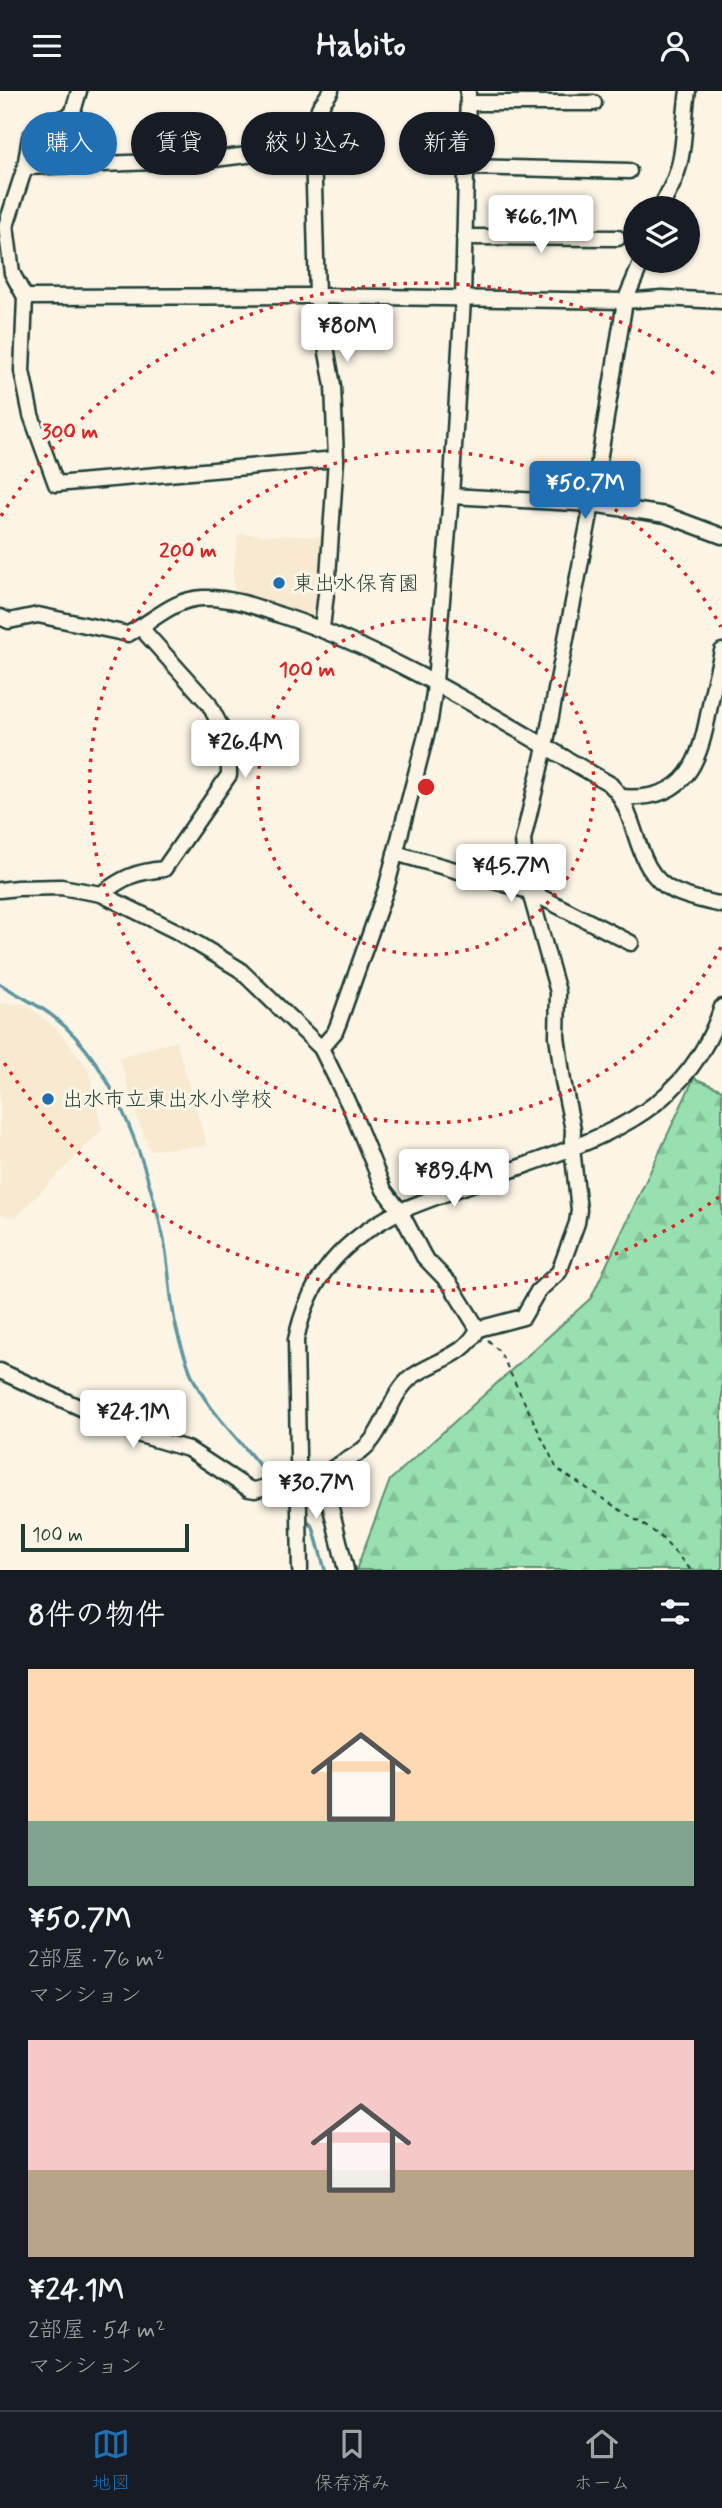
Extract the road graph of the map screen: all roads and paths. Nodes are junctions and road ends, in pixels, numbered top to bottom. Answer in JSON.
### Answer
{"nodes":[{"id":1,"x":79,"y":91,"type":"edge"},
{"id":2,"x":331,"y":91,"type":"edge"},
{"id":3,"x":688,"y":91,"type":"edge"},
{"id":4,"x":468,"y":97,"type":"edge"},
{"id":5,"x":594,"y":103,"type":"dead end"},
{"id":6,"x":73,"y":112,"type":"edge"},
{"id":7,"x":318,"y":112,"type":"edge"},
{"id":8,"x":241,"y":156,"type":"edge"},
{"id":9,"x":117,"y":163,"type":"edge"},
{"id":10,"x":495,"y":168,"type":"edge"},
{"id":11,"x":629,"y":171,"type":"dead end"},
{"id":12,"x":22,"y":175,"type":"edge"},
{"id":13,"x":314,"y":175,"type":"edge"},
{"id":14,"x":466,"y":175,"type":"edge"},
{"id":15,"x":667,"y":196,"type":"edge"},
{"id":16,"x":464,"y":237,"type":"junction"},
{"id":17,"x":618,"y":238,"type":"dead end"},
{"id":18,"x":637,"y":273,"type":"edge"},
{"id":19,"x":317,"y":296,"type":"junction"},
{"id":20,"x":25,"y":297,"type":"junction"},
{"id":21,"x":463,"y":299,"type":"junction"},
{"id":22,"x":625,"y":301,"type":"junction"},
{"id":23,"x":722,"y":301,"type":"edge"},
{"id":24,"x":336,"y":459,"type":"junction"},
{"id":25,"x":451,"y":496,"type":"junction"},
{"id":26,"x":593,"y":504,"type":"junction"},
{"id":27,"x":722,"y":535,"type":"edge"},
{"id":28,"x":0,"y":617,"type":"edge"},
{"id":29,"x":141,"y":628,"type":"junction"},
{"id":30,"x":322,"y":628,"type":"junction"},
{"id":31,"x":722,"y":651,"type":"edge"},
{"id":32,"x":434,"y":682,"type":"junction"},
{"id":33,"x":545,"y":747,"type":"junction"},
{"id":34,"x":621,"y":797,"type":"junction"},
{"id":35,"x":395,"y":853,"type":"junction"},
{"id":36,"x":0,"y":890,"type":"edge"},
{"id":37,"x":529,"y":891,"type":"junction"},
{"id":38,"x":101,"y":894,"type":"junction"},
{"id":39,"x":722,"y":905,"type":"edge"},
{"id":40,"x":631,"y":943,"type":"dead end"},
{"id":41,"x":722,"y":1007,"type":"edge"},
{"id":42,"x":321,"y":1048,"type":"junction"},
{"id":43,"x":572,"y":1148,"type":"junction"},
{"id":44,"x":400,"y":1211,"type":"junction"},
{"id":45,"x":478,"y":1329,"type":"junction"},
{"id":46,"x":0,"y":1371,"type":"edge"},
{"id":47,"x":323,"y":1475,"type":"junction"},
{"id":48,"x":297,"y":1478,"type":"junction"},
{"id":49,"x":300,"y":1570,"type":"edge"},
{"id":50,"x":346,"y":1570,"type":"edge"},
{"id":51,"x":691,"y":1570,"type":"edge"}],
"edges":[{"from":1,"to":6,"type":"street"},
{"from":2,"to":7,"type":"street"},
{"from":3,"to":15,"type":"street"},
{"from":4,"to":5,"type":"street"},
{"from":8,"to":9,"type":"street"},
{"from":10,"to":11,"type":"street"},
{"from":12,"to":20,"type":"street"},
{"from":13,"to":19,"type":"street"},
{"from":14,"to":16,"type":"street"},
{"from":16,"to":17,"type":"street"},
{"from":16,"to":21,"type":"street"},
{"from":18,"to":22,"type":"street"},
{"from":19,"to":20,"type":"street"},
{"from":19,"to":21,"type":"street"},
{"from":19,"to":24,"type":"street"},
{"from":20,"to":24,"type":"street"},
{"from":21,"to":22,"type":"street"},
{"from":21,"to":25,"type":"street"},
{"from":22,"to":23,"type":"street"},
{"from":22,"to":26,"type":"street"},
{"from":24,"to":30,"type":"street"},
{"from":25,"to":26,"type":"street"},
{"from":25,"to":32,"type":"street"},
{"from":26,"to":27,"type":"street"},
{"from":26,"to":33,"type":"street"},
{"from":28,"to":29,"type":"street"},
{"from":29,"to":30,"type":"street"},
{"from":29,"to":38,"type":"street"},
{"from":30,"to":32,"type":"street"},
{"from":31,"to":34,"type":"street"},
{"from":32,"to":33,"type":"street"},
{"from":32,"to":35,"type":"street"},
{"from":33,"to":34,"type":"street"},
{"from":33,"to":37,"type":"street"},
{"from":34,"to":39,"type":"street"},
{"from":35,"to":37,"type":"street"},
{"from":35,"to":42,"type":"street"},
{"from":36,"to":38,"type":"street"},
{"from":37,"to":40,"type":"street"},
{"from":37,"to":43,"type":"street"},
{"from":38,"to":42,"type":"street"},
{"from":41,"to":43,"type":"street"},
{"from":42,"to":44,"type":"street"},
{"from":43,"to":44,"type":"street"},
{"from":43,"to":45,"type":"street"},
{"from":44,"to":45,"type":"street"},
{"from":44,"to":48,"type":"street"},
{"from":45,"to":47,"type":"street"},
{"from":45,"to":51,"type":"path"},
{"from":46,"to":48,"type":"street"},
{"from":47,"to":48,"type":"street"},
{"from":47,"to":50,"type":"street"},
{"from":48,"to":49,"type":"street"}]}
